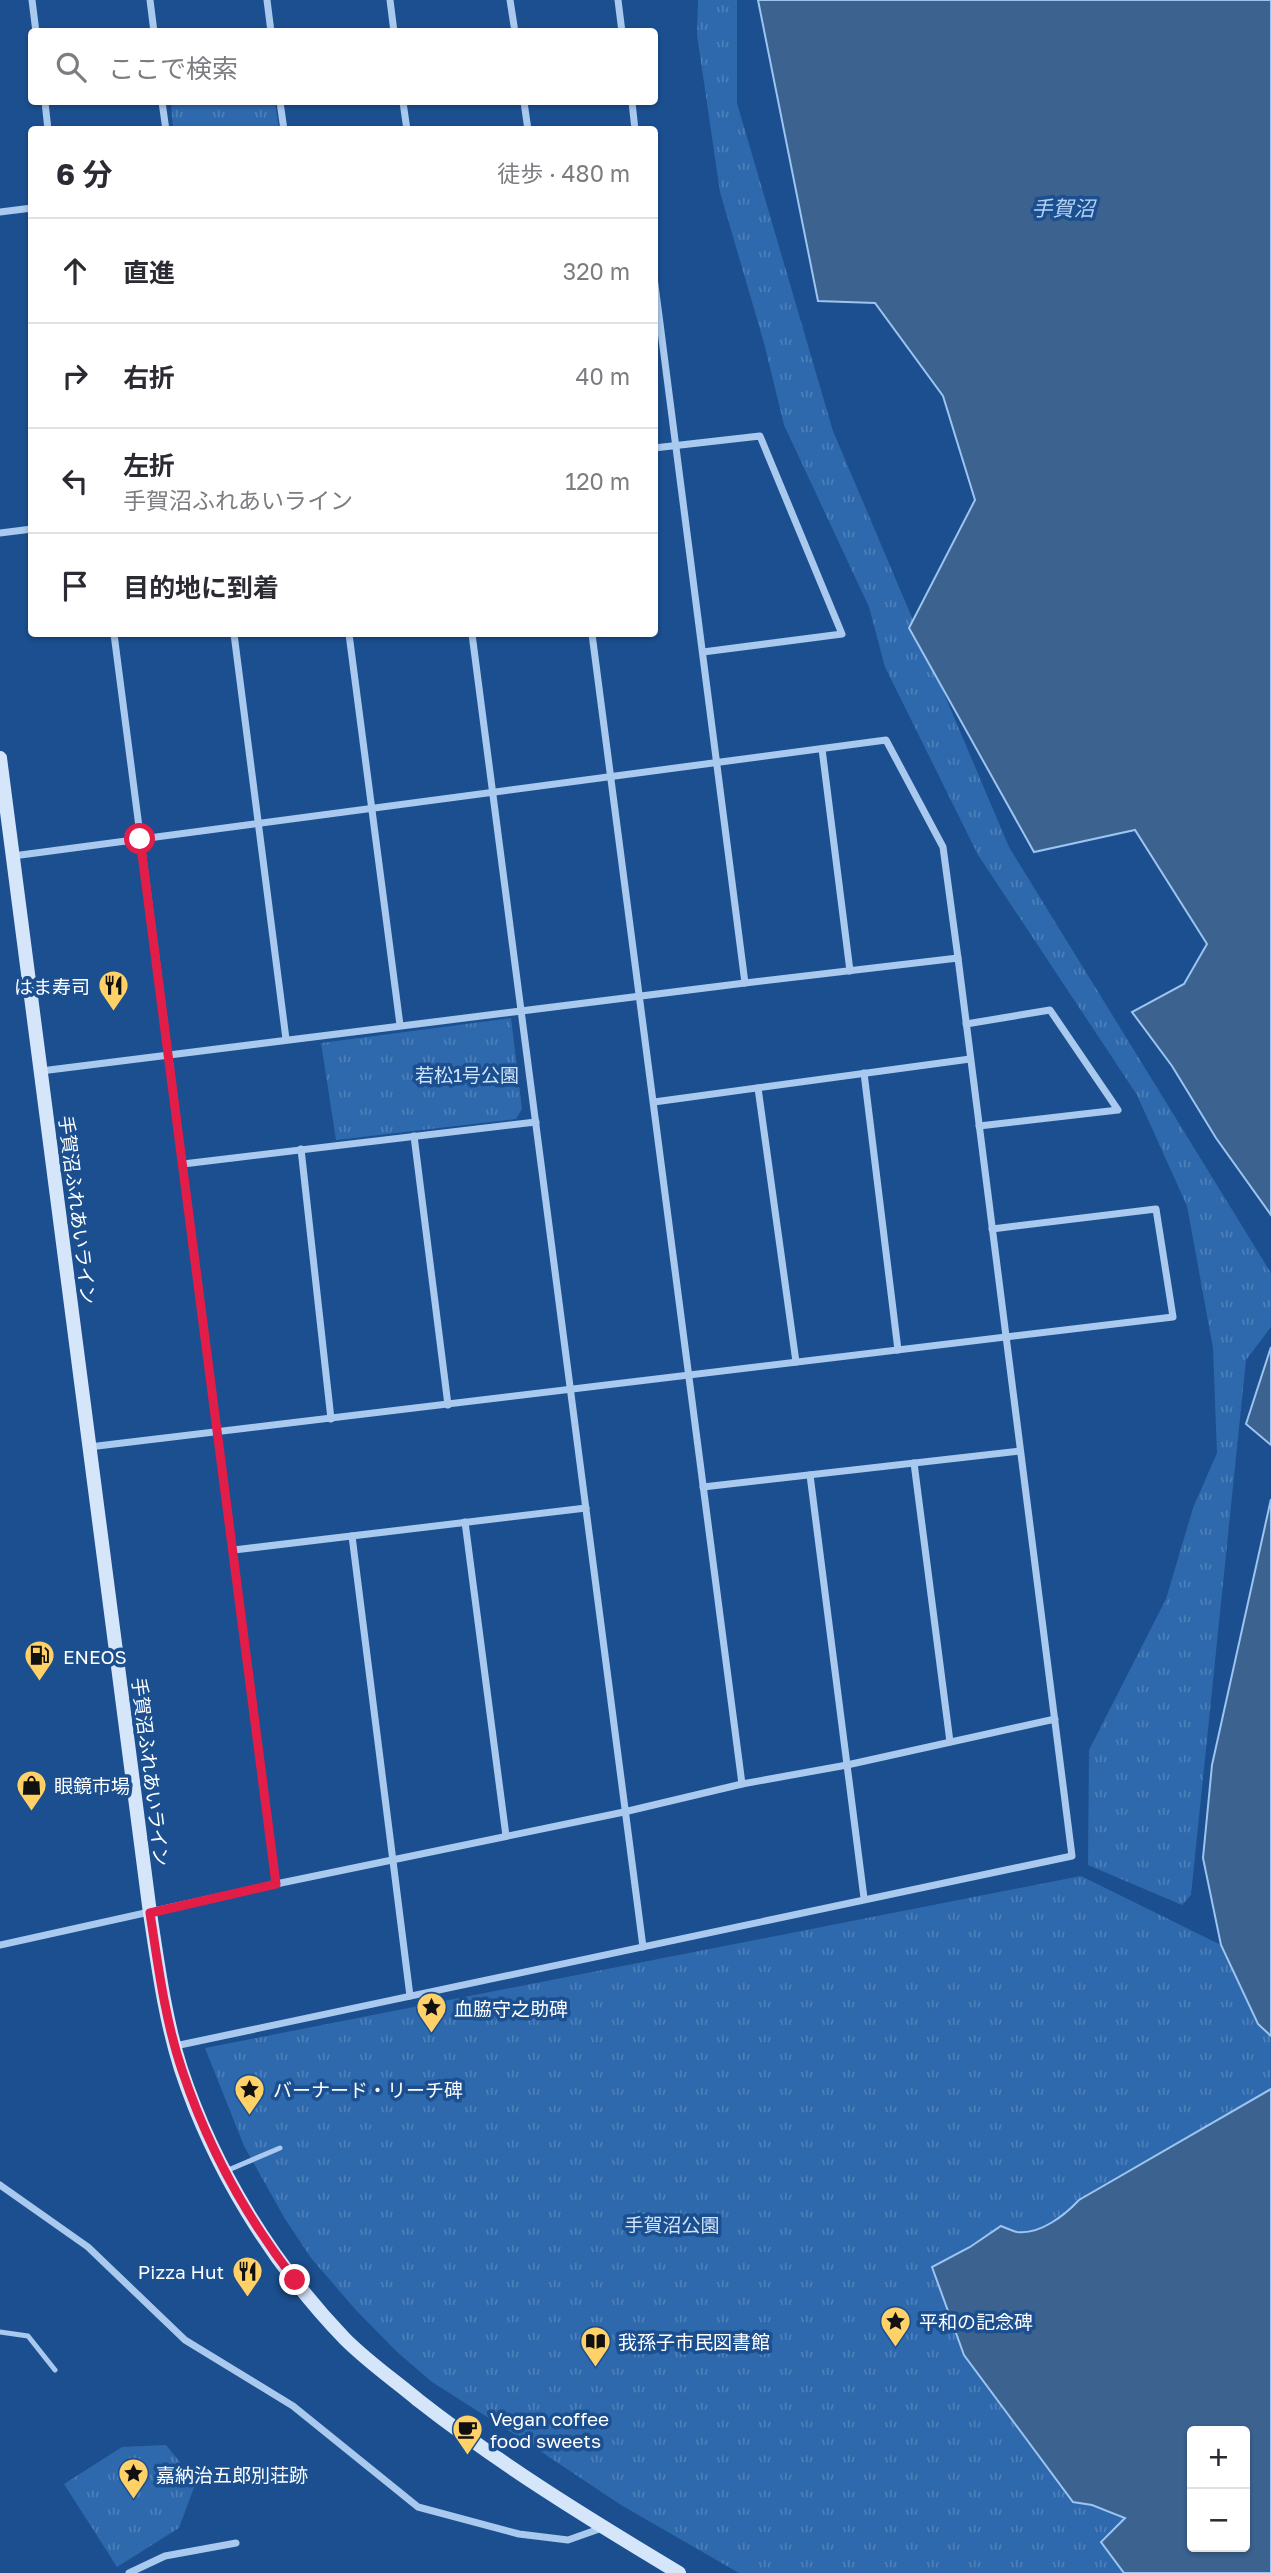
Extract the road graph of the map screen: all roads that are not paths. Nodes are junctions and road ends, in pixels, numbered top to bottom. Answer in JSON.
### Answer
{"nodes":[{"id":1,"x":32,"y":0,"type":"edge"},
{"id":2,"x":150,"y":0,"type":"edge"},
{"id":3,"x":267,"y":0,"type":"edge"},
{"id":4,"x":390,"y":0,"type":"edge"},
{"id":5,"x":510,"y":0,"type":"edge"},
{"id":6,"x":618,"y":0,"type":"edge"},
{"id":7,"x":36,"y":28,"type":"edge"},
{"id":8,"x":154,"y":28,"type":"edge"},
{"id":9,"x":270,"y":28,"type":"edge"},
{"id":10,"x":394,"y":28,"type":"edge"},
{"id":11,"x":514,"y":28,"type":"edge"},
{"id":12,"x":622,"y":28,"type":"edge"},
{"id":13,"x":45,"y":105,"type":"edge"},
{"id":14,"x":162,"y":105,"type":"edge"},
{"id":15,"x":280,"y":105,"type":"edge"},
{"id":16,"x":403,"y":105,"type":"edge"},
{"id":17,"x":524,"y":105,"type":"edge"},
{"id":18,"x":632,"y":105,"type":"edge"},
{"id":19,"x":48,"y":126,"type":"edge"},
{"id":20,"x":165,"y":126,"type":"edge"},
{"id":21,"x":283,"y":126,"type":"edge"},
{"id":22,"x":406,"y":126,"type":"edge"},
{"id":23,"x":527,"y":126,"type":"edge"},
{"id":24,"x":635,"y":126,"type":"edge"},
{"id":25,"x":28,"y":208,"type":"edge"},
{"id":26,"x":0,"y":212,"type":"edge"},
{"id":27,"x":658,"y":307,"type":"edge"},
{"id":28,"x":676,"y":445,"type":"junction"},
{"id":29,"x":658,"y":447,"type":"edge"},
{"id":30,"x":28,"y":530,"type":"edge"},
{"id":31,"x":0,"y":533,"type":"edge"},
{"id":32,"x":114,"y":637,"type":"edge"},
{"id":33,"x":234,"y":637,"type":"edge"},
{"id":34,"x":349,"y":637,"type":"edge"},
{"id":35,"x":472,"y":637,"type":"edge"},
{"id":36,"x":592,"y":637,"type":"edge"},
{"id":37,"x":703,"y":652,"type":"junction"},
{"id":38,"x":822,"y":749,"type":"junction"},
{"id":39,"x":0,"y":758,"type":"edge"},
{"id":40,"x":718,"y":763,"type":"junction"},
{"id":41,"x":611,"y":778,"type":"junction"},
{"id":42,"x":493,"y":792,"type":"junction"},
{"id":43,"x":371,"y":808,"type":"junction"},
{"id":44,"x":258,"y":822,"type":"junction"},
{"id":45,"x":140,"y":839,"type":"junction"},
{"id":46,"x":13,"y":856,"type":"junction"},
{"id":47,"x":958,"y":958,"type":"junction"},
{"id":48,"x":850,"y":971,"type":"junction"},
{"id":49,"x":746,"y":983,"type":"junction"},
{"id":50,"x":640,"y":997,"type":"junction"},
{"id":51,"x":522,"y":1011,"type":"junction"},
{"id":52,"x":966,"y":1024,"type":"junction"},
{"id":53,"x":400,"y":1025,"type":"junction"},
{"id":54,"x":286,"y":1039,"type":"junction"},
{"id":55,"x":169,"y":1054,"type":"junction"},
{"id":56,"x":970,"y":1059,"type":"junction"},
{"id":57,"x":40,"y":1071,"type":"junction"},
{"id":58,"x":864,"y":1073,"type":"junction"},
{"id":59,"x":758,"y":1088,"type":"junction"},
{"id":60,"x":654,"y":1102,"type":"junction"},
{"id":61,"x":536,"y":1122,"type":"junction"},
{"id":62,"x":979,"y":1126,"type":"junction"},
{"id":63,"x":414,"y":1136,"type":"junction"},
{"id":64,"x":302,"y":1149,"type":"junction"},
{"id":65,"x":183,"y":1164,"type":"junction"},
{"id":66,"x":992,"y":1228,"type":"junction"},
{"id":67,"x":1007,"y":1337,"type":"junction"},
{"id":68,"x":898,"y":1350,"type":"junction"},
{"id":69,"x":796,"y":1362,"type":"junction"},
{"id":70,"x":689,"y":1376,"type":"junction"},
{"id":71,"x":570,"y":1391,"type":"junction"},
{"id":72,"x":448,"y":1405,"type":"junction"},
{"id":73,"x":331,"y":1419,"type":"junction"},
{"id":74,"x":218,"y":1433,"type":"junction"},
{"id":75,"x":89,"y":1447,"type":"junction"},
{"id":76,"x":1020,"y":1451,"type":"junction"},
{"id":77,"x":914,"y":1463,"type":"junction"},
{"id":78,"x":810,"y":1475,"type":"junction"},
{"id":79,"x":703,"y":1487,"type":"junction"},
{"id":80,"x":586,"y":1508,"type":"junction"},
{"id":81,"x":465,"y":1522,"type":"junction"},
{"id":82,"x":352,"y":1536,"type":"junction"},
{"id":83,"x":233,"y":1550,"type":"junction"},
{"id":84,"x":1055,"y":1719,"type":"junction"},
{"id":85,"x":950,"y":1742,"type":"junction"},
{"id":86,"x":847,"y":1765,"type":"junction"},
{"id":87,"x":742,"y":1784,"type":"junction"},
{"id":88,"x":624,"y":1812,"type":"junction"},
{"id":89,"x":506,"y":1836,"type":"junction"},
{"id":90,"x":393,"y":1860,"type":"junction"},
{"id":91,"x":276,"y":1884,"type":"junction"},
{"id":92,"x":864,"y":1898,"type":"junction"},
{"id":93,"x":150,"y":1913,"type":"junction"},
{"id":94,"x":0,"y":1945,"type":"edge"},
{"id":95,"x":643,"y":1947,"type":"junction"},
{"id":96,"x":410,"y":1996,"type":"junction"},
{"id":97,"x":175,"y":2046,"type":"junction"},
{"id":98,"x":280,"y":2148,"type":"dead end"},
{"id":99,"x":226,"y":2171,"type":"junction"},
{"id":100,"x":0,"y":2185,"type":"edge"},
{"id":101,"x":0,"y":2332,"type":"edge"},
{"id":102,"x":55,"y":2370,"type":"dead end"},
{"id":103,"x":603,"y":2527,"type":"junction"},
{"id":104,"x":236,"y":2543,"type":"dead end"},
{"id":105,"x":129,"y":2573,"type":"edge"},
{"id":106,"x":679,"y":2573,"type":"edge"}],
"edges":[{"from":1,"to":7,"type":"street"},
{"from":2,"to":8,"type":"street"},
{"from":3,"to":9,"type":"street"},
{"from":4,"to":10,"type":"street"},
{"from":5,"to":11,"type":"street"},
{"from":6,"to":12,"type":"street"},
{"from":13,"to":19,"type":"street"},
{"from":14,"to":20,"type":"street"},
{"from":15,"to":21,"type":"street"},
{"from":16,"to":22,"type":"street"},
{"from":17,"to":23,"type":"street"},
{"from":18,"to":24,"type":"street"},
{"from":25,"to":26,"type":"street"},
{"from":27,"to":28,"type":"street"},
{"from":28,"to":29,"type":"street"},
{"from":28,"to":37,"type":"street"},
{"from":28,"to":37,"type":"street"},
{"from":30,"to":31,"type":"street"},
{"from":32,"to":45,"type":"street"},
{"from":33,"to":44,"type":"street"},
{"from":34,"to":43,"type":"street"},
{"from":35,"to":42,"type":"street"},
{"from":36,"to":41,"type":"street"},
{"from":37,"to":40,"type":"street"},
{"from":38,"to":40,"type":"street"},
{"from":38,"to":47,"type":"street"},
{"from":38,"to":48,"type":"street"},
{"from":39,"to":46,"type":"street","name":"手賀沼ふれあいライン"},
{"from":40,"to":41,"type":"street"},
{"from":40,"to":49,"type":"street"},
{"from":41,"to":42,"type":"street"},
{"from":41,"to":50,"type":"street"},
{"from":42,"to":43,"type":"street"},
{"from":42,"to":51,"type":"street"},
{"from":43,"to":44,"type":"street"},
{"from":43,"to":53,"type":"street"},
{"from":44,"to":45,"type":"street"},
{"from":44,"to":54,"type":"street"},
{"from":45,"to":46,"type":"street"},
{"from":45,"to":55,"type":"street"},
{"from":46,"to":57,"type":"street","name":"手賀沼ふれあいライン"},
{"from":47,"to":48,"type":"street"},
{"from":47,"to":52,"type":"street"},
{"from":48,"to":49,"type":"street"},
{"from":49,"to":50,"type":"street"},
{"from":50,"to":51,"type":"street"},
{"from":50,"to":60,"type":"street"},
{"from":51,"to":53,"type":"street"},
{"from":51,"to":61,"type":"street"},
{"from":52,"to":56,"type":"street"},
{"from":52,"to":62,"type":"street"},
{"from":53,"to":54,"type":"street"},
{"from":54,"to":55,"type":"street"},
{"from":55,"to":57,"type":"street"},
{"from":55,"to":65,"type":"street"},
{"from":56,"to":58,"type":"street"},
{"from":56,"to":62,"type":"street"},
{"from":57,"to":75,"type":"street","name":"手賀沼ふれあいライン"},
{"from":58,"to":59,"type":"street"},
{"from":58,"to":68,"type":"street"},
{"from":59,"to":60,"type":"street"},
{"from":59,"to":69,"type":"street"},
{"from":60,"to":70,"type":"street"},
{"from":61,"to":63,"type":"street"},
{"from":61,"to":71,"type":"street"},
{"from":62,"to":66,"type":"street"},
{"from":63,"to":64,"type":"street"},
{"from":63,"to":72,"type":"street"},
{"from":64,"to":65,"type":"street"},
{"from":64,"to":73,"type":"street"},
{"from":65,"to":74,"type":"street"},
{"from":66,"to":67,"type":"street"},
{"from":66,"to":67,"type":"street"},
{"from":67,"to":68,"type":"street"},
{"from":67,"to":76,"type":"street"},
{"from":68,"to":69,"type":"street"},
{"from":69,"to":70,"type":"street"},
{"from":70,"to":71,"type":"street"},
{"from":70,"to":79,"type":"street"},
{"from":71,"to":72,"type":"street"},
{"from":71,"to":80,"type":"street"},
{"from":72,"to":73,"type":"street"},
{"from":73,"to":74,"type":"street"},
{"from":74,"to":75,"type":"street"},
{"from":74,"to":83,"type":"street"},
{"from":75,"to":93,"type":"street","name":"手賀沼ふれあいライン"},
{"from":76,"to":77,"type":"street"},
{"from":76,"to":84,"type":"street"},
{"from":77,"to":78,"type":"street"},
{"from":77,"to":85,"type":"street"},
{"from":78,"to":79,"type":"street"},
{"from":78,"to":86,"type":"street"},
{"from":79,"to":87,"type":"street"},
{"from":80,"to":81,"type":"street"},
{"from":80,"to":88,"type":"street"},
{"from":81,"to":82,"type":"street"},
{"from":81,"to":89,"type":"street"},
{"from":82,"to":83,"type":"street"},
{"from":82,"to":90,"type":"street"},
{"from":83,"to":91,"type":"street"},
{"from":84,"to":85,"type":"street"},
{"from":84,"to":92,"type":"street"},
{"from":85,"to":86,"type":"street"},
{"from":86,"to":87,"type":"street"},
{"from":86,"to":92,"type":"street"},
{"from":87,"to":88,"type":"street"},
{"from":88,"to":89,"type":"street"},
{"from":88,"to":95,"type":"street"},
{"from":89,"to":90,"type":"street"},
{"from":90,"to":91,"type":"street"},
{"from":90,"to":96,"type":"street"},
{"from":91,"to":93,"type":"street"},
{"from":92,"to":95,"type":"street"},
{"from":93,"to":94,"type":"street"},
{"from":93,"to":97,"type":"street","name":"手賀沼ふれあいライン"},
{"from":95,"to":96,"type":"street"},
{"from":96,"to":97,"type":"street"},
{"from":97,"to":99,"type":"street","name":"手賀沼ふれあいライン"},
{"from":98,"to":99,"type":"lane"},
{"from":99,"to":103,"type":"street","name":"手賀沼ふれあいライン"},
{"from":100,"to":103,"type":"street"},
{"from":101,"to":102,"type":"lane"},
{"from":103,"to":106,"type":"street","name":"手賀沼ふれあいライン"},
{"from":104,"to":105,"type":"street"}]}
